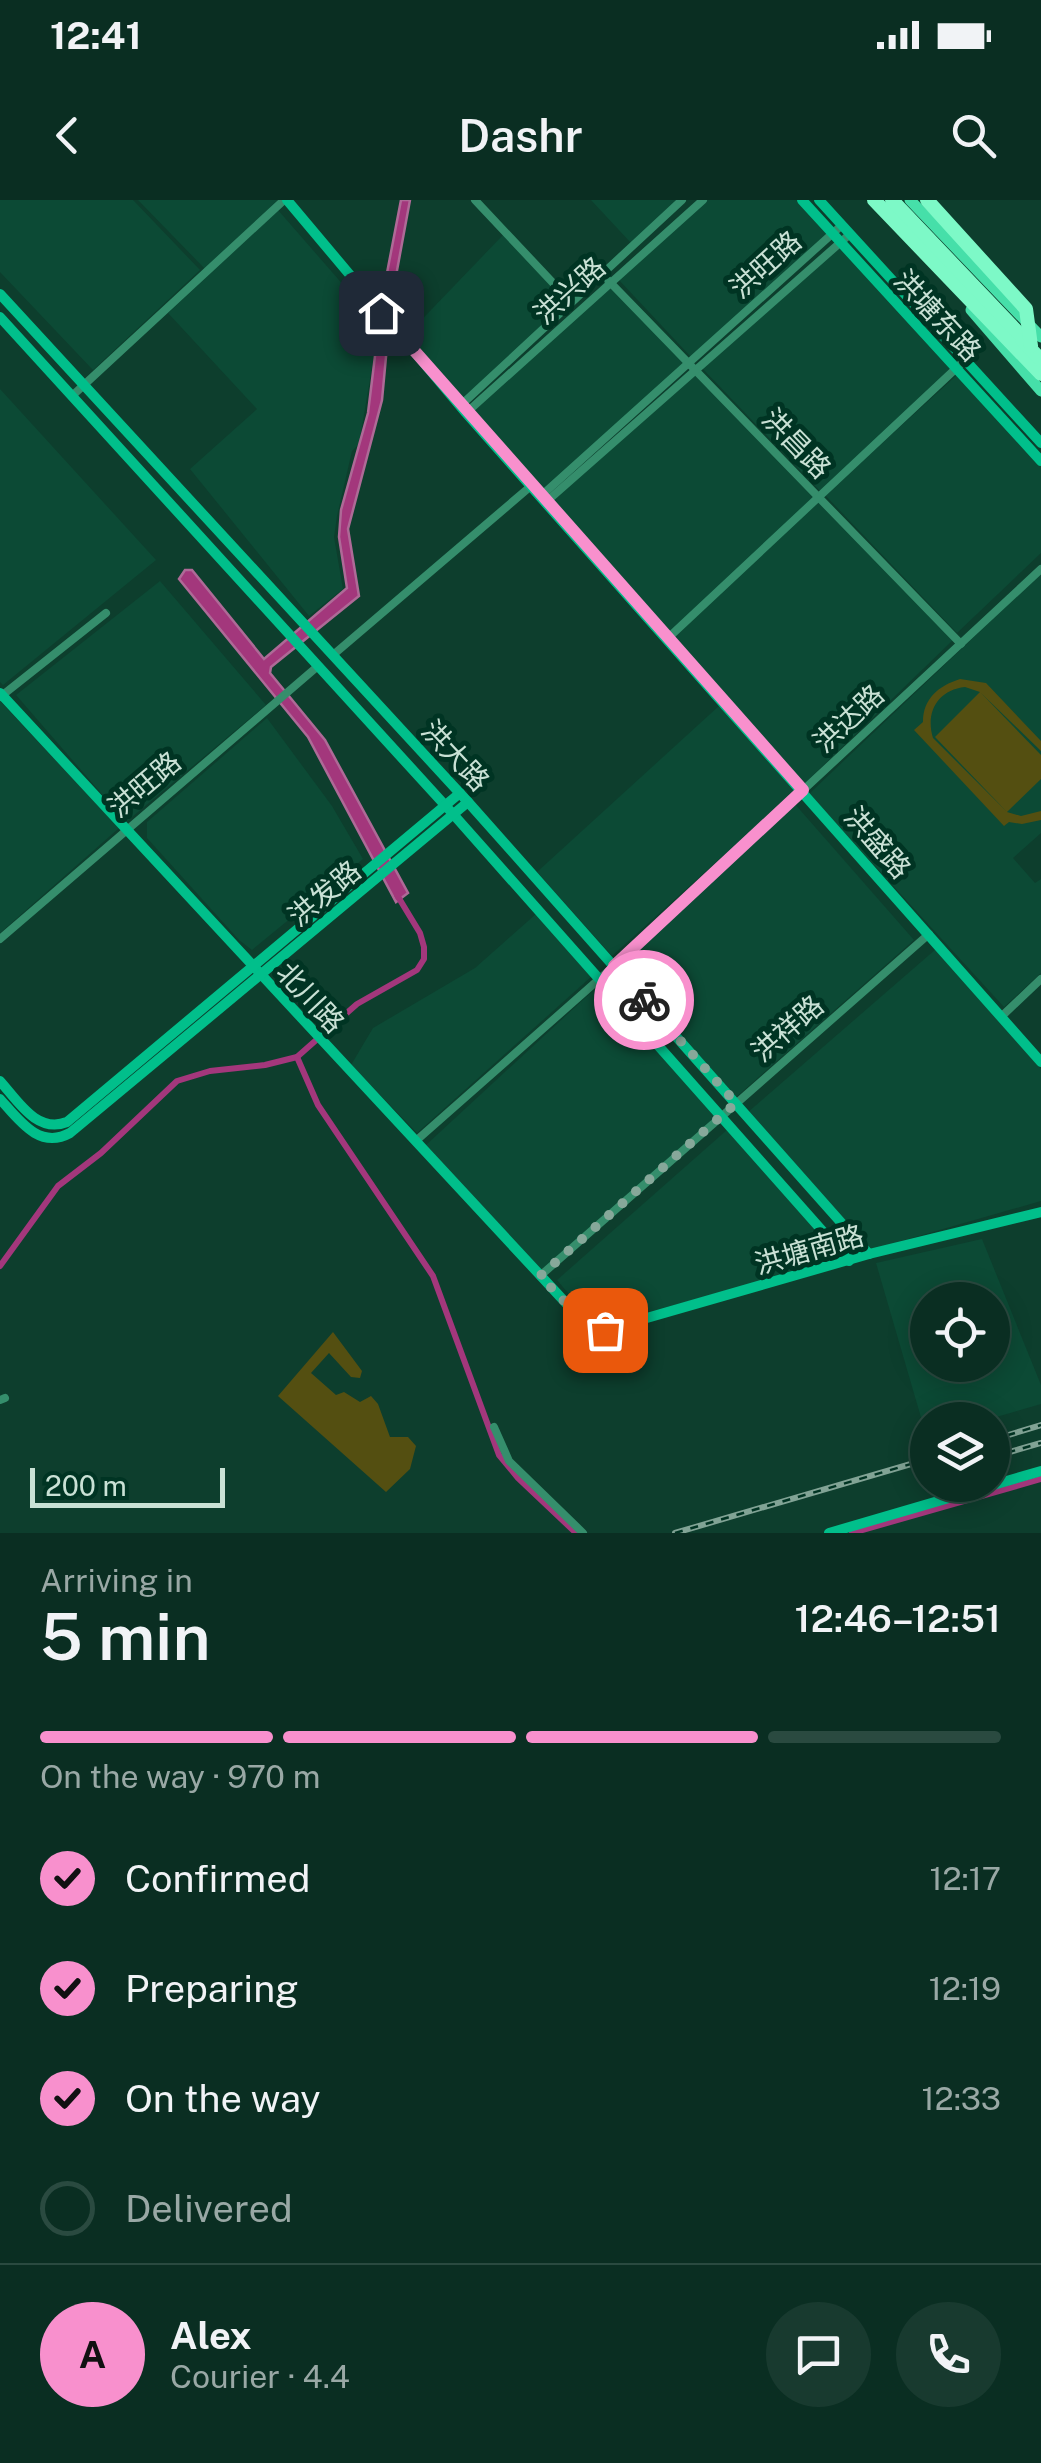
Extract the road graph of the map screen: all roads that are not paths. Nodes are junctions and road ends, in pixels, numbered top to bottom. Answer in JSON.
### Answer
{"nodes":[{"id":1,"x":285,"y":200,"type":"edge"},
{"id":2,"x":475,"y":200,"type":"edge"},
{"id":3,"x":682,"y":200,"type":"edge"},
{"id":4,"x":702,"y":200,"type":"edge"},
{"id":5,"x":802,"y":200,"type":"edge"},
{"id":6,"x":819,"y":200,"type":"edge"},
{"id":7,"x":872,"y":200,"type":"edge"},
{"id":8,"x":889,"y":200,"type":"edge"},
{"id":9,"x":910,"y":200,"type":"edge"},
{"id":10,"x":930,"y":200,"type":"edge"},
{"id":11,"x":841,"y":234,"type":"junction"},
{"id":12,"x":602,"y":274,"type":"junction"},
{"id":13,"x":611,"y":283,"type":"junction"},
{"id":14,"x":0,"y":294,"type":"edge"},
{"id":15,"x":575,"y":299,"type":"junction"},
{"id":16,"x":0,"y":316,"type":"edge"},
{"id":17,"x":1026,"y":321,"type":"junction"},
{"id":18,"x":1039,"y":350,"type":"edge"},
{"id":19,"x":960,"y":364,"type":"junction"},
{"id":20,"x":692,"y":367,"type":"junction"},
{"id":21,"x":1041,"y":374,"type":"edge"},
{"id":22,"x":84,"y":386,"type":"junction"},
{"id":23,"x":1041,"y":391,"type":"edge"},
{"id":24,"x":72,"y":396,"type":"junction"},
{"id":25,"x":463,"y":410,"type":"junction"},
{"id":26,"x":1041,"y":443,"type":"edge"},
{"id":27,"x":1041,"y":461,"type":"edge"},
{"id":28,"x":531,"y":486,"type":"junction"},
{"id":29,"x":818,"y":497,"type":"junction"},
{"id":30,"x":544,"y":499,"type":"junction"},
{"id":31,"x":1041,"y":569,"type":"edge"},
{"id":32,"x":106,"y":613,"type":"dead end"},
{"id":33,"x":667,"y":639,"type":"junction"},
{"id":34,"x":961,"y":644,"type":"junction"},
{"id":35,"x":333,"y":655,"type":"junction"},
{"id":36,"x":318,"y":666,"type":"junction"},
{"id":37,"x":1,"y":695,"type":"edge"},
{"id":38,"x":803,"y":790,"type":"junction"},
{"id":39,"x":464,"y":797,"type":"junction"},
{"id":40,"x":449,"y":810,"type":"junction"},
{"id":41,"x":124,"y":830,"type":"junction"},
{"id":42,"x":928,"y":934,"type":"junction"},
{"id":43,"x":0,"y":938,"type":"edge"},
{"id":44,"x":614,"y":966,"type":"junction"},
{"id":45,"x":257,"y":972,"type":"junction"},
{"id":46,"x":599,"y":979,"type":"junction"},
{"id":47,"x":1041,"y":979,"type":"edge"},
{"id":48,"x":1002,"y":1016,"type":"junction"},
{"id":49,"x":1041,"y":1062,"type":"edge"},
{"id":50,"x":0,"y":1081,"type":"edge"},
{"id":51,"x":0,"y":1099,"type":"edge"},
{"id":52,"x":736,"y":1103,"type":"junction"},
{"id":53,"x":721,"y":1116,"type":"junction"},
{"id":54,"x":68,"y":1128,"type":"junction"},
{"id":55,"x":418,"y":1139,"type":"junction"},
{"id":56,"x":1041,"y":1212,"type":"edge"},
{"id":57,"x":869,"y":1254,"type":"junction"},
{"id":58,"x":848,"y":1261,"type":"junction"},
{"id":59,"x":540,"y":1276,"type":"junction"},
{"id":60,"x":592,"y":1330,"type":"joint"},
{"id":61,"x":494,"y":1427,"type":"dead end"},
{"id":62,"x":1041,"y":1471,"type":"edge"},
{"id":63,"x":583,"y":1533,"type":"edge"},
{"id":64,"x":830,"y":1533,"type":"edge"}],
"edges":[{"from":1,"to":22,"type":"street"},
{"from":1,"to":25,"type":"main road","name":"洪盛路"},
{"from":2,"to":15,"type":"street"},
{"from":3,"to":12,"type":"street","name":"洪兴路"},
{"from":4,"to":13,"type":"street","name":"洪兴路"},
{"from":5,"to":11,"type":"main road","name":"洪塘东路"},
{"from":6,"to":11,"type":"main road","name":"洪塘东路"},
{"from":7,"to":21,"type":"highway"},
{"from":7,"to":23,"type":"main road"},
{"from":8,"to":18,"type":"highway"},
{"from":9,"to":17,"type":"main road"},
{"from":10,"to":17,"type":"main road"},
{"from":10,"to":18,"type":"highway","bridge":true},
{"from":11,"to":19,"type":"main road","name":"洪塘东路"},
{"from":11,"to":20,"type":"street","name":"洪旺路"},
{"from":12,"to":13,"type":"street","name":"洪昌路"},
{"from":12,"to":15,"type":"street","name":"洪兴路"},
{"from":13,"to":20,"type":"street","name":"洪昌路"},
{"from":13,"to":25,"type":"street","name":"洪兴路"},
{"from":14,"to":22,"type":"main road","name":"洪大路"},
{"from":15,"to":25,"type":"street","name":"洪兴路"},
{"from":16,"to":24,"type":"main road","name":"洪大路"},
{"from":17,"to":18,"type":"main road"},
{"from":19,"to":26,"type":"main road","name":"洪塘东路"},
{"from":19,"to":27,"type":"main road","name":"洪塘东路"},
{"from":19,"to":29,"type":"street"},
{"from":20,"to":29,"type":"street","name":"洪昌路"},
{"from":20,"to":30,"type":"street","name":"洪旺路"},
{"from":22,"to":24,"type":"street"},
{"from":22,"to":35,"type":"main road","name":"洪大路"},
{"from":24,"to":36,"type":"main road","name":"洪大路"},
{"from":25,"to":28,"type":"main road","name":"洪盛路"},
{"from":28,"to":30,"type":"main road","name":"洪盛路"},
{"from":28,"to":35,"type":"street"},
{"from":29,"to":33,"type":"street"},
{"from":29,"to":34,"type":"street","name":"洪昌路"},
{"from":30,"to":33,"type":"main road","name":"洪盛路"},
{"from":31,"to":34,"type":"street","name":"洪达路"},
{"from":32,"to":37,"type":"street"},
{"from":33,"to":38,"type":"main road","name":"洪盛路"},
{"from":34,"to":38,"type":"street","name":"洪达路"},
{"from":35,"to":39,"type":"main road","name":"洪大路"},
{"from":36,"to":40,"type":"main road","name":"洪大路"},
{"from":36,"to":41,"type":"street","name":"洪旺路"},
{"from":37,"to":41,"type":"main road","name":"北川路"},
{"from":38,"to":42,"type":"main road","name":"洪盛路"},
{"from":38,"to":44,"type":"street","name":"洪达路"},
{"from":39,"to":40,"type":"main road","name":"洪发路"},
{"from":39,"to":44,"type":"main road","name":"洪大路"},
{"from":40,"to":45,"type":"main road","name":"洪发路"},
{"from":40,"to":46,"type":"main road","name":"洪大路"},
{"from":41,"to":43,"type":"street","name":"洪旺路"},
{"from":41,"to":45,"type":"main road","name":"北川路"},
{"from":42,"to":48,"type":"main road","name":"洪盛路"},
{"from":42,"to":52,"type":"street","name":"洪祥路"},
{"from":44,"to":46,"type":"street","name":"洪达路"},
{"from":44,"to":52,"type":"main road","name":"洪大路"},
{"from":45,"to":54,"type":"main road","name":"洪发路"},
{"from":45,"to":55,"type":"main road","name":"北川路"},
{"from":46,"to":53,"type":"main road","name":"洪大路"},
{"from":46,"to":55,"type":"street","name":"洪达路"},
{"from":47,"to":48,"type":"street"},
{"from":48,"to":49,"type":"main road","name":"洪盛路"},
{"from":50,"to":54,"type":"main road"},
{"from":51,"to":54,"type":"main road"},
{"from":52,"to":53,"type":"street","name":"洪祥路"},
{"from":52,"to":57,"type":"main road","name":"洪大路"},
{"from":53,"to":58,"type":"main road","name":"洪大路"},
{"from":53,"to":59,"type":"street","name":"洪祥路"},
{"from":55,"to":59,"type":"main road","name":"北川路"},
{"from":56,"to":57,"type":"main road","name":"洪塘南路"},
{"from":57,"to":58,"type":"main road","name":"洪塘南路"},
{"from":58,"to":60,"type":"main road","name":"洪塘南路"},
{"from":59,"to":60,"type":"main road","name":"北川路"},
{"from":61,"to":63,"type":"street"},
{"from":62,"to":64,"type":"main road"}]}
